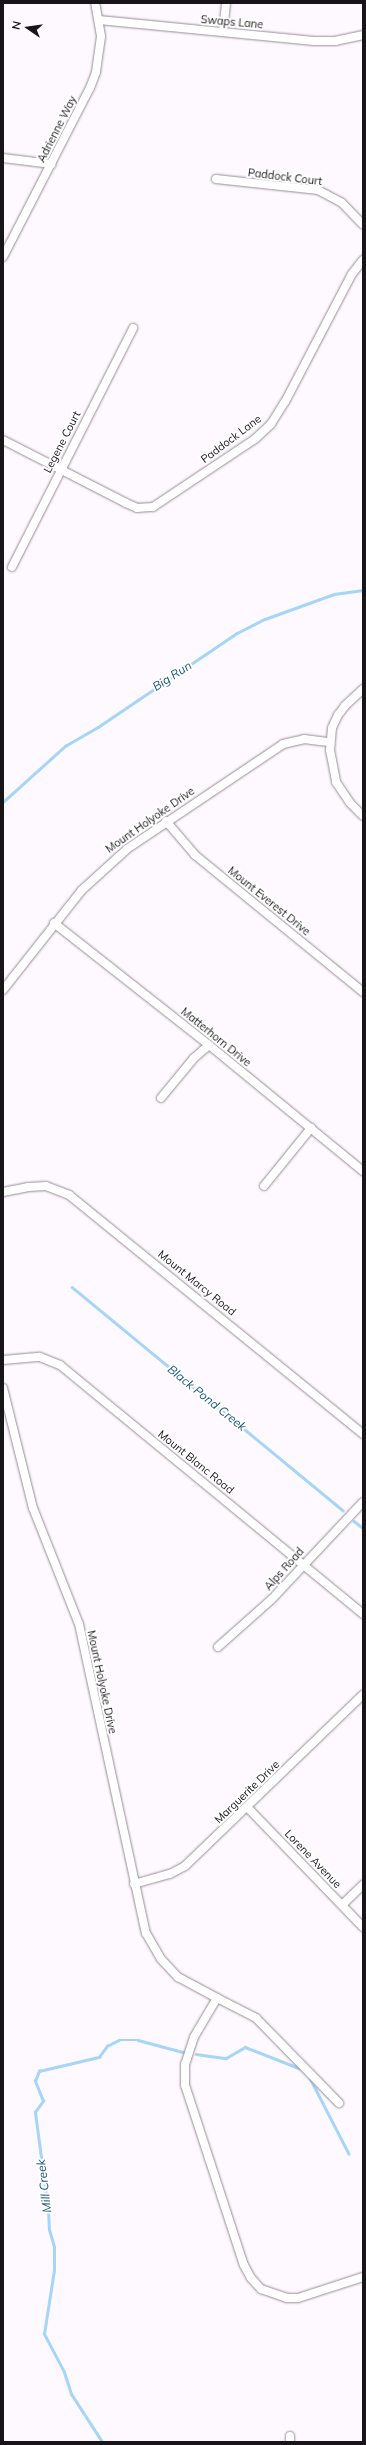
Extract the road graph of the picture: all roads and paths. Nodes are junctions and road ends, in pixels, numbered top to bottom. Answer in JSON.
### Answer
{"nodes":[{"id":1,"x":95,"y":3,"type":"edge"},
{"id":2,"x":226,"y":3,"type":"edge"},
{"id":3,"x":99,"y":20,"type":"junction"},
{"id":4,"x":223,"y":32,"type":"junction"},
{"id":5,"x":363,"y":35,"type":"edge"},
{"id":6,"x":3,"y":158,"type":"edge"},
{"id":7,"x":52,"y":164,"type":"junction"},
{"id":8,"x":216,"y":179,"type":"dead end"},
{"id":9,"x":363,"y":225,"type":"edge"},
{"id":10,"x":3,"y":257,"type":"edge"},
{"id":11,"x":363,"y":260,"type":"edge"},
{"id":12,"x":133,"y":328,"type":"dead end"},
{"id":13,"x":3,"y":440,"type":"edge"},
{"id":14,"x":60,"y":470,"type":"junction"},
{"id":15,"x":12,"y":567,"type":"dead end"},
{"id":16,"x":363,"y":689,"type":"edge"},
{"id":17,"x":330,"y":742,"type":"junction"},
{"id":18,"x":363,"y":816,"type":"edge"},
{"id":19,"x":166,"y":821,"type":"junction"},
{"id":20,"x":54,"y":923,"type":"junction"},
{"id":21,"x":3,"y":990,"type":"edge"},
{"id":22,"x":363,"y":992,"type":"edge"},
{"id":23,"x":209,"y":1045,"type":"junction"},
{"id":24,"x":161,"y":1098,"type":"dead end"},
{"id":25,"x":311,"y":1128,"type":"junction"},
{"id":26,"x":363,"y":1171,"type":"edge"},
{"id":27,"x":264,"y":1186,"type":"dead end"},
{"id":28,"x":3,"y":1192,"type":"edge"},
{"id":29,"x":3,"y":1360,"type":"edge"},
{"id":30,"x":3,"y":1388,"type":"edge"},
{"id":31,"x":363,"y":1434,"type":"edge"},
{"id":32,"x":363,"y":1502,"type":"edge"},
{"id":33,"x":304,"y":1564,"type":"junction"},
{"id":34,"x":363,"y":1614,"type":"edge"},
{"id":35,"x":218,"y":1647,"type":"dead end"},
{"id":36,"x":363,"y":1695,"type":"edge"},
{"id":37,"x":247,"y":1807,"type":"junction"},
{"id":38,"x":134,"y":1884,"type":"junction"},
{"id":39,"x":363,"y":1884,"type":"edge"},
{"id":40,"x":342,"y":1905,"type":"junction"},
{"id":41,"x":363,"y":1927,"type":"edge"},
{"id":42,"x":217,"y":1998,"type":"junction"},
{"id":43,"x":339,"y":2103,"type":"dead end"},
{"id":44,"x":363,"y":2277,"type":"edge"}],
"edges":[{"from":1,"to":3,"type":"street","name":"Adrienne Way"},
{"from":2,"to":4,"type":"street"},
{"from":3,"to":4,"type":"street","name":"Swaps Lane"},
{"from":3,"to":7,"type":"street","name":"Adrienne Way"},
{"from":4,"to":5,"type":"street","name":"Swaps Lane"},
{"from":6,"to":7,"type":"street"},
{"from":7,"to":10,"type":"street","name":"Adrienne Way"},
{"from":8,"to":9,"type":"street","name":"Paddock Court"},
{"from":11,"to":14,"type":"street","name":"Paddock Lane"},
{"from":12,"to":14,"type":"street","name":"Legene Court"},
{"from":13,"to":14,"type":"street","name":"Paddock Lane"},
{"from":14,"to":15,"type":"street","name":"Legene Court"},
{"from":16,"to":17,"type":"street"},
{"from":17,"to":18,"type":"street"},
{"from":17,"to":19,"type":"street","name":"Mount Holyoke Drive"},
{"from":19,"to":20,"type":"street","name":"Mount Holyoke Drive"},
{"from":19,"to":22,"type":"street","name":"Mount Everest Drive"},
{"from":20,"to":21,"type":"street","name":"Mount Holyoke Drive"},
{"from":20,"to":23,"type":"street","name":"Matterhorn Drive"},
{"from":23,"to":24,"type":"street"},
{"from":23,"to":25,"type":"street","name":"Matterhorn Drive"},
{"from":25,"to":26,"type":"street","name":"Matterhorn Drive"},
{"from":25,"to":27,"type":"street"},
{"from":28,"to":31,"type":"street","name":"Mount Marcy Road"},
{"from":29,"to":33,"type":"street","name":"Mount Blanc Road"},
{"from":30,"to":38,"type":"street","name":"Mount Holyoke Drive"},
{"from":32,"to":33,"type":"street","name":"Alps Road"},
{"from":33,"to":34,"type":"street","name":"Mount Blanc Road"},
{"from":33,"to":35,"type":"street","name":"Alps Road"},
{"from":36,"to":37,"type":"street","name":"Marguerite Drive"},
{"from":37,"to":38,"type":"street","name":"Marguerite Drive"},
{"from":37,"to":40,"type":"street","name":"Lorene Avenue"},
{"from":38,"to":42,"type":"street","name":"Mount Holyoke Drive"},
{"from":39,"to":40,"type":"street"},
{"from":40,"to":41,"type":"street","name":"Lorene Avenue"},
{"from":42,"to":43,"type":"street","name":"Mount Holyoke Drive"},
{"from":42,"to":44,"type":"street"}]}
